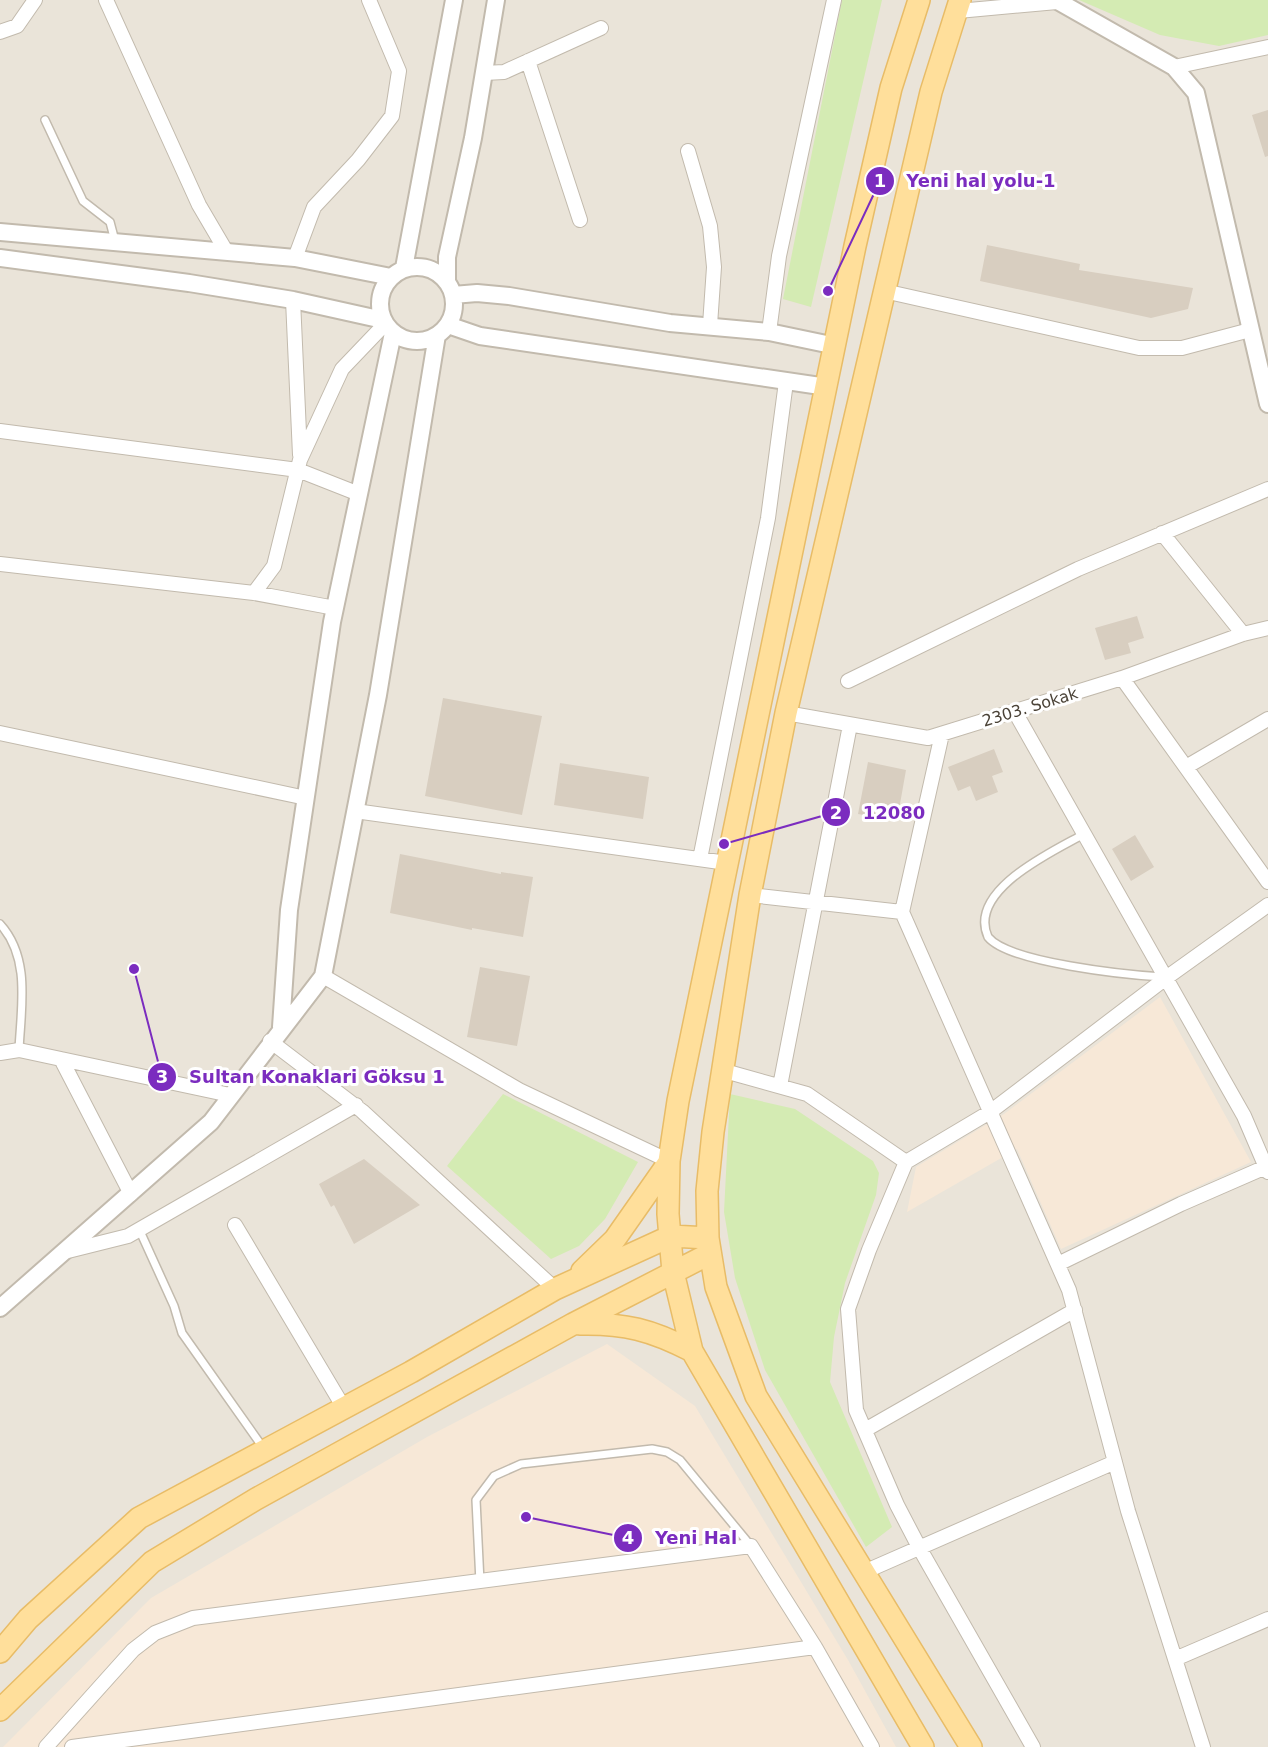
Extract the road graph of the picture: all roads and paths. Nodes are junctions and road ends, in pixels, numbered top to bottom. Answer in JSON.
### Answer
{"nodes":[{"id":1,"x":35,"y":0,"type":"edge"},
{"id":2,"x":106,"y":0,"type":"edge"},
{"id":3,"x":369,"y":0,"type":"edge"},
{"id":4,"x":454,"y":0,"type":"edge"},
{"id":5,"x":496,"y":0,"type":"edge"},
{"id":6,"x":834,"y":0,"type":"edge"},
{"id":7,"x":919,"y":0,"type":"edge"},
{"id":8,"x":1057,"y":1,"type":"edge"},
{"id":9,"x":959,"y":6,"type":"edge"},
{"id":10,"x":601,"y":28,"type":"dead end"},
{"id":11,"x":0,"y":32,"type":"edge"},
{"id":12,"x":1268,"y":46,"type":"edge"},
{"id":13,"x":528,"y":61,"type":"junction"},
{"id":14,"x":1174,"y":66,"type":"junction"},
{"id":15,"x":484,"y":72,"type":"junction"},
{"id":16,"x":45,"y":120,"type":"dead end"},
{"id":17,"x":688,"y":151,"type":"dead end"},
{"id":18,"x":580,"y":220,"type":"dead end"},
{"id":19,"x":0,"y":232,"type":"edge"},
{"id":20,"x":116,"y":242,"type":"junction"},
{"id":21,"x":226,"y":251,"type":"junction"},
{"id":22,"x":0,"y":258,"type":"edge"},
{"id":23,"x":296,"y":258,"type":"junction"},
{"id":24,"x":397,"y":273,"type":"junction"},
{"id":25,"x":450,"y":288,"type":"junction"},
{"id":26,"x":884,"y":291,"type":"junction"},
{"id":27,"x":293,"y":300,"type":"junction"},
{"id":28,"x":710,"y":325,"type":"junction"},
{"id":29,"x":387,"y":326,"type":"junction"},
{"id":30,"x":442,"y":330,"type":"junction"},
{"id":31,"x":1250,"y":330,"type":"junction"},
{"id":32,"x":769,"y":332,"type":"junction"},
{"id":33,"x":836,"y":346,"type":"junction"},
{"id":34,"x":786,"y":381,"type":"junction"},
{"id":35,"x":827,"y":387,"type":"junction"},
{"id":36,"x":1268,"y":403,"type":"edge"},
{"id":37,"x":0,"y":431,"type":"edge"},
{"id":38,"x":299,"y":465,"type":"junction"},
{"id":39,"x":1268,"y":489,"type":"edge"},
{"id":40,"x":359,"y":494,"type":"junction"},
{"id":41,"x":1162,"y":533,"type":"junction"},
{"id":42,"x":0,"y":564,"type":"edge"},
{"id":43,"x":254,"y":593,"type":"junction"},
{"id":44,"x":335,"y":608,"type":"junction"},
{"id":45,"x":1268,"y":628,"type":"edge"},
{"id":46,"x":1243,"y":634,"type":"junction"},
{"id":47,"x":1122,"y":678,"type":"junction"},
{"id":48,"x":848,"y":681,"type":"dead end"},
{"id":49,"x":1015,"y":712,"type":"junction"},
{"id":50,"x":786,"y":713,"type":"junction"},
{"id":51,"x":1268,"y":719,"type":"edge"},
{"id":52,"x":850,"y":725,"type":"junction"},
{"id":53,"x":0,"y":733,"type":"edge"},
{"id":54,"x":942,"y":734,"type":"junction"},
{"id":55,"x":1186,"y":767,"type":"junction"},
{"id":56,"x":306,"y":798,"type":"junction"},
{"id":57,"x":355,"y":811,"type":"junction"},
{"id":58,"x":1084,"y":834,"type":"junction"},
{"id":59,"x":700,"y":859,"type":"junction"},
{"id":60,"x":727,"y":863,"type":"junction"},
{"id":61,"x":1268,"y":882,"type":"edge"},
{"id":62,"x":750,"y":895,"type":"junction"},
{"id":63,"x":814,"y":902,"type":"junction"},
{"id":64,"x":1268,"y":905,"type":"edge"},
{"id":65,"x":902,"y":912,"type":"junction"},
{"id":66,"x":0,"y":924,"type":"edge"},
{"id":67,"x":323,"y":976,"type":"junction"},
{"id":68,"x":1166,"y":978,"type":"junction"},
{"id":69,"x":281,"y":1027,"type":"junction"},
{"id":70,"x":270,"y":1041,"type":"junction"},
{"id":71,"x":19,"y":1050,"type":"junction"},
{"id":72,"x":0,"y":1053,"type":"edge"},
{"id":73,"x":61,"y":1059,"type":"junction"},
{"id":74,"x":721,"y":1070,"type":"junction"},
{"id":75,"x":780,"y":1086,"type":"junction"},
{"id":76,"x":230,"y":1095,"type":"junction"},
{"id":77,"x":356,"y":1106,"type":"junction"},
{"id":78,"x":990,"y":1112,"type":"junction"},
{"id":79,"x":669,"y":1161,"type":"junction"},
{"id":80,"x":906,"y":1162,"type":"junction"},
{"id":81,"x":1267,"y":1168,"type":"edge"},
{"id":82,"x":131,"y":1194,"type":"junction"},
{"id":83,"x":235,"y":1225,"type":"dead end"},
{"id":84,"x":139,"y":1229,"type":"junction"},
{"id":85,"x":670,"y":1236,"type":"junction"},
{"id":86,"x":708,"y":1246,"type":"junction"},
{"id":87,"x":64,"y":1252,"type":"junction"},
{"id":88,"x":1058,"y":1264,"type":"junction"},
{"id":89,"x":673,"y":1272,"type":"junction"},
{"id":90,"x":564,"y":1285,"type":"junction"},
{"id":91,"x":0,"y":1308,"type":"edge"},
{"id":92,"x":1075,"y":1310,"type":"junction"},
{"id":93,"x":573,"y":1324,"type":"junction"},
{"id":94,"x":692,"y":1351,"type":"junction"},
{"id":95,"x":344,"y":1408,"type":"junction"},
{"id":96,"x":865,"y":1430,"type":"junction"},
{"id":97,"x":266,"y":1451,"type":"junction"},
{"id":98,"x":1115,"y":1462,"type":"junction"},
{"id":99,"x":751,"y":1546,"type":"junction"},
{"id":100,"x":920,"y":1549,"type":"junction"},
{"id":101,"x":864,"y":1572,"type":"junction"},
{"id":102,"x":480,"y":1582,"type":"junction"},
{"id":103,"x":1268,"y":1619,"type":"edge"},
{"id":104,"x":815,"y":1647,"type":"junction"},
{"id":105,"x":0,"y":1652,"type":"edge"},
{"id":106,"x":1175,"y":1659,"type":"junction"},
{"id":107,"x":0,"y":1710,"type":"edge"},
{"id":108,"x":46,"y":1747,"type":"edge"},
{"id":109,"x":72,"y":1747,"type":"edge"},
{"id":110,"x":872,"y":1747,"type":"edge"},
{"id":111,"x":923,"y":1747,"type":"edge"},
{"id":112,"x":971,"y":1747,"type":"edge"},
{"id":113,"x":1033,"y":1747,"type":"edge"},
{"id":114,"x":1203,"y":1747,"type":"edge"}],
"edges":[{"from":1,"to":11,"type":"street"},
{"from":2,"to":21,"type":"street"},
{"from":3,"to":23,"type":"street"},
{"from":4,"to":24,"type":"street"},
{"from":5,"to":15,"type":"street"},
{"from":6,"to":32,"type":"street"},
{"from":7,"to":33,"type":"main road"},
{"from":8,"to":9,"type":"street"},
{"from":8,"to":14,"type":"street"},
{"from":9,"to":26,"type":"main road"},
{"from":10,"to":13,"type":"street"},
{"from":12,"to":14,"type":"street"},
{"from":13,"to":15,"type":"street"},
{"from":13,"to":18,"type":"street"},
{"from":14,"to":31,"type":"street"},
{"from":15,"to":25,"type":"street"},
{"from":16,"to":20,"type":"lane"},
{"from":17,"to":28,"type":"street"},
{"from":19,"to":20,"type":"street"},
{"from":20,"to":21,"type":"street"},
{"from":21,"to":23,"type":"street"},
{"from":22,"to":27,"type":"street"},
{"from":23,"to":24,"type":"street"},
{"from":24,"to":25,"type":"street"},
{"from":24,"to":29,"type":"street"},
{"from":25,"to":28,"type":"street"},
{"from":25,"to":30,"type":"street"},
{"from":26,"to":31,"type":"street"},
{"from":26,"to":50,"type":"main road"},
{"from":27,"to":29,"type":"street"},
{"from":27,"to":38,"type":"street"},
{"from":28,"to":32,"type":"street"},
{"from":29,"to":30,"type":"street"},
{"from":29,"to":38,"type":"street"},
{"from":29,"to":40,"type":"street"},
{"from":30,"to":34,"type":"street"},
{"from":30,"to":57,"type":"street"},
{"from":31,"to":36,"type":"street"},
{"from":32,"to":33,"type":"street"},
{"from":33,"to":35,"type":"main road"},
{"from":34,"to":35,"type":"street"},
{"from":34,"to":59,"type":"street"},
{"from":35,"to":60,"type":"main road"},
{"from":37,"to":38,"type":"street"},
{"from":38,"to":40,"type":"street"},
{"from":38,"to":43,"type":"street"},
{"from":39,"to":41,"type":"street"},
{"from":40,"to":44,"type":"street"},
{"from":41,"to":46,"type":"street"},
{"from":41,"to":48,"type":"street"},
{"from":42,"to":43,"type":"street"},
{"from":43,"to":44,"type":"street"},
{"from":44,"to":56,"type":"street"},
{"from":45,"to":46,"type":"street","name":"2303. Sokak"},
{"from":46,"to":47,"type":"street","name":"2303. Sokak"},
{"from":47,"to":49,"type":"street","name":"2303. Sokak"},
{"from":47,"to":55,"type":"street"},
{"from":49,"to":54,"type":"street","name":"2303. Sokak"},
{"from":49,"to":58,"type":"street"},
{"from":50,"to":52,"type":"street","name":"2303. Sokak"},
{"from":50,"to":62,"type":"main road"},
{"from":51,"to":55,"type":"street"},
{"from":52,"to":54,"type":"street","name":"2303. Sokak"},
{"from":52,"to":63,"type":"street"},
{"from":53,"to":56,"type":"street"},
{"from":54,"to":65,"type":"street"},
{"from":55,"to":61,"type":"street"},
{"from":56,"to":69,"type":"street"},
{"from":57,"to":59,"type":"street"},
{"from":57,"to":67,"type":"street"},
{"from":58,"to":68,"type":"street"},
{"from":58,"to":68,"type":"lane"},
{"from":59,"to":60,"type":"street"},
{"from":60,"to":79,"type":"main road"},
{"from":62,"to":63,"type":"street"},
{"from":62,"to":74,"type":"main road"},
{"from":63,"to":65,"type":"street"},
{"from":63,"to":75,"type":"street"},
{"from":64,"to":68,"type":"street"},
{"from":65,"to":78,"type":"street"},
{"from":66,"to":71,"type":"lane"},
{"from":67,"to":69,"type":"street"},
{"from":67,"to":79,"type":"street"},
{"from":68,"to":78,"type":"street"},
{"from":68,"to":81,"type":"street"},
{"from":69,"to":70,"type":"street"},
{"from":70,"to":76,"type":"street"},
{"from":70,"to":77,"type":"street"},
{"from":71,"to":72,"type":"street"},
{"from":71,"to":73,"type":"street"},
{"from":73,"to":76,"type":"street"},
{"from":73,"to":82,"type":"street"},
{"from":74,"to":75,"type":"street"},
{"from":74,"to":86,"type":"main road"},
{"from":75,"to":80,"type":"street"},
{"from":76,"to":82,"type":"street"},
{"from":77,"to":84,"type":"street"},
{"from":77,"to":90,"type":"street"},
{"from":78,"to":80,"type":"street"},
{"from":78,"to":88,"type":"street"},
{"from":79,"to":85,"type":"main road"},
{"from":79,"to":90,"type":"main road"},
{"from":80,"to":96,"type":"street"},
{"from":81,"to":88,"type":"street"},
{"from":82,"to":87,"type":"street"},
{"from":83,"to":95,"type":"street"},
{"from":84,"to":87,"type":"street"},
{"from":84,"to":97,"type":"lane"},
{"from":85,"to":86,"type":"main road"},
{"from":85,"to":89,"type":"main road"},
{"from":85,"to":90,"type":"main road"},
{"from":86,"to":89,"type":"main road"},
{"from":86,"to":101,"type":"main road"},
{"from":87,"to":91,"type":"street"},
{"from":88,"to":92,"type":"street"},
{"from":89,"to":93,"type":"main road"},
{"from":89,"to":94,"type":"main road"},
{"from":90,"to":95,"type":"main road"},
{"from":92,"to":96,"type":"street"},
{"from":92,"to":98,"type":"street"},
{"from":93,"to":94,"type":"main road"},
{"from":93,"to":107,"type":"main road"},
{"from":94,"to":111,"type":"main road"},
{"from":95,"to":97,"type":"main road"},
{"from":96,"to":100,"type":"street"},
{"from":97,"to":105,"type":"main road"},
{"from":98,"to":100,"type":"street"},
{"from":98,"to":106,"type":"street"},
{"from":99,"to":102,"type":"street"},
{"from":99,"to":102,"type":"lane"},
{"from":99,"to":104,"type":"street"},
{"from":100,"to":101,"type":"street"},
{"from":100,"to":113,"type":"street"},
{"from":101,"to":112,"type":"main road"},
{"from":102,"to":108,"type":"street"},
{"from":103,"to":106,"type":"street"},
{"from":104,"to":109,"type":"street"},
{"from":104,"to":110,"type":"street"},
{"from":106,"to":114,"type":"street"}]}
